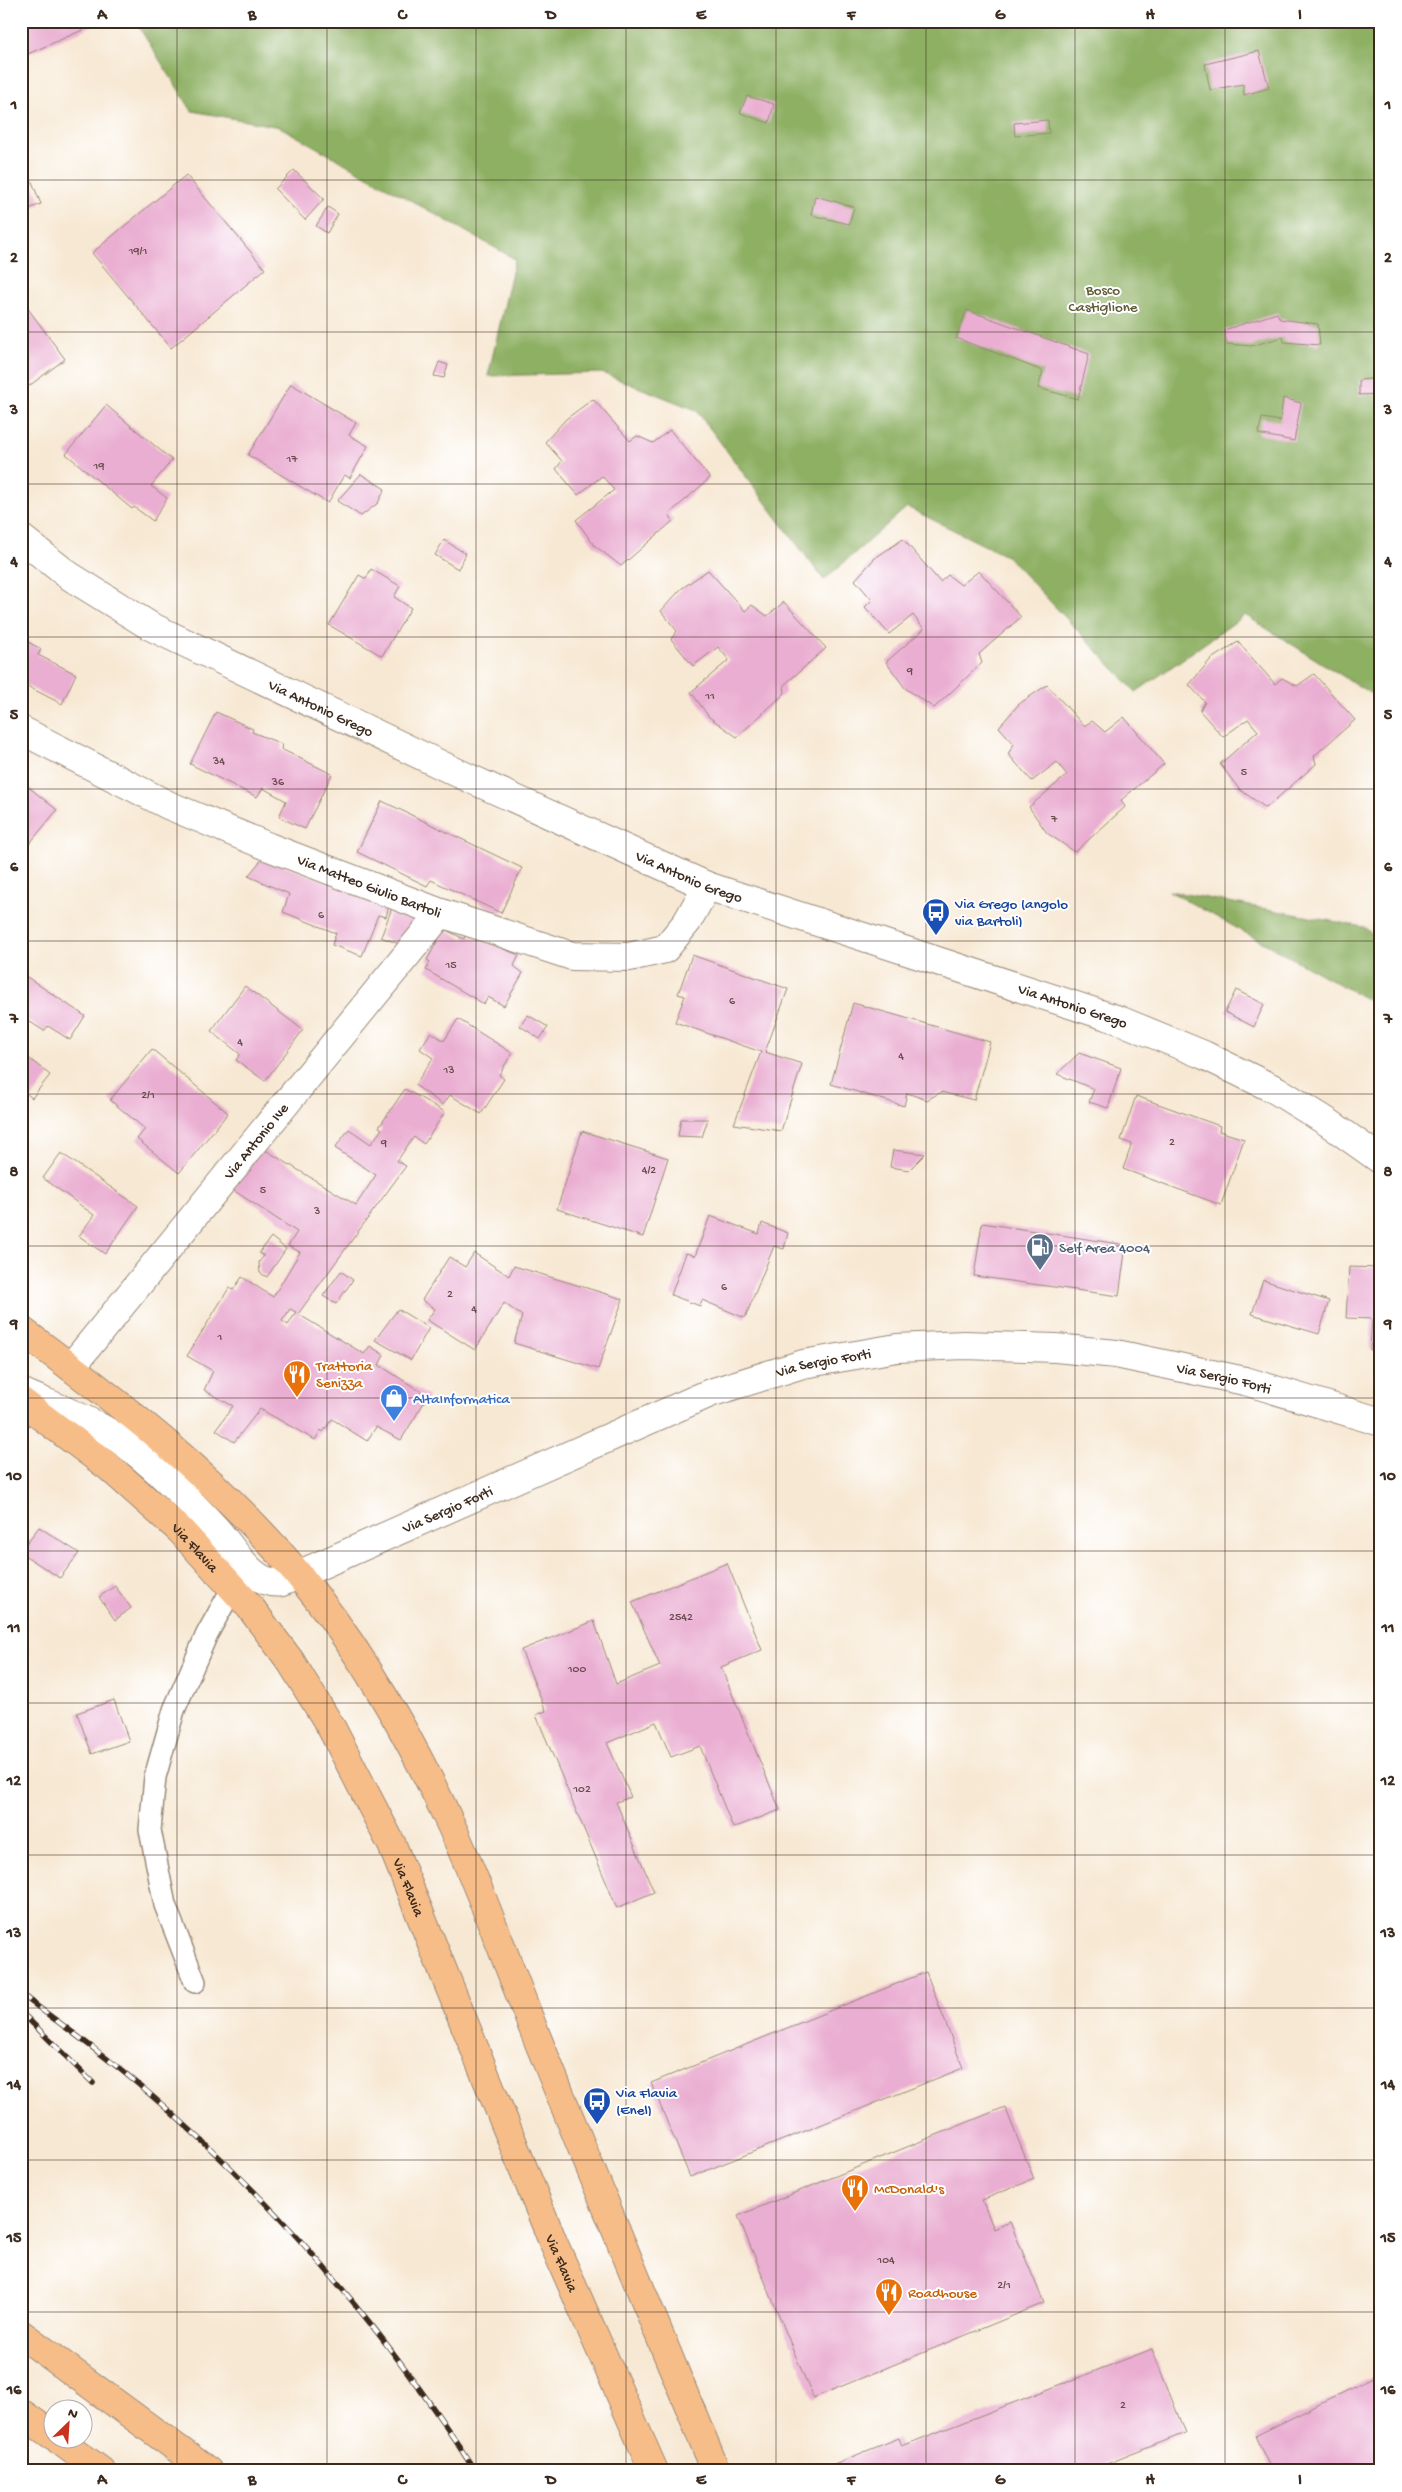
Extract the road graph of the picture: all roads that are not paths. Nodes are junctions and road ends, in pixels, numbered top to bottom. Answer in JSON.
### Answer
{"nodes":[{"id":1,"x":21,"y":538,"type":"edge"},
{"id":2,"x":21,"y":730,"type":"edge"},
{"id":3,"x":707,"y":886,"type":"junction"},
{"id":4,"x":441,"y":913,"type":"junction"},
{"id":5,"x":1381,"y":1160,"type":"edge"},
{"id":6,"x":21,"y":1330,"type":"edge"},
{"id":7,"x":71,"y":1367,"type":"junction"},
{"id":8,"x":21,"y":1392,"type":"edge"},
{"id":9,"x":21,"y":1401,"type":"edge"},
{"id":10,"x":1381,"y":1422,"type":"edge"},
{"id":11,"x":298,"y":1575,"type":"junction"},
{"id":12,"x":232,"y":1589,"type":"junction"},
{"id":13,"x":195,"y":1982,"type":"dead end"},
{"id":14,"x":21,"y":2334,"type":"edge"},
{"id":15,"x":21,"y":2413,"type":"edge"},
{"id":16,"x":42,"y":2428,"type":"edge"},
{"id":17,"x":73,"y":2450,"type":"edge"},
{"id":18,"x":102,"y":2471,"type":"edge"},
{"id":19,"x":208,"y":2471,"type":"edge"},
{"id":20,"x":654,"y":2471,"type":"edge"},
{"id":21,"x":716,"y":2471,"type":"edge"}],
"edges":[{"from":1,"to":3,"type":"street","name":"Via Antonio Grego"},
{"from":2,"to":4,"type":"street","name":"Via Matteo Giulio Bartoli"},
{"from":3,"to":4,"type":"street","name":"Via Matteo Giulio Bartoli"},
{"from":3,"to":5,"type":"street","name":"Via Antonio Grego"},
{"from":4,"to":7,"type":"street","name":"Via Antonio Ive"},
{"from":6,"to":7,"type":"main road"},
{"from":7,"to":11,"type":"main road"},
{"from":8,"to":11,"type":"street","name":"Via Flavia"},
{"from":9,"to":12,"type":"main road","name":"Via Flavia"},
{"from":10,"to":11,"type":"street","name":"Via Sergio Forti"},
{"from":11,"to":21,"type":"main road"},
{"from":12,"to":13,"type":"lane"},
{"from":12,"to":20,"type":"main road","name":"Via Flavia"},
{"from":14,"to":19,"type":"main road"},
{"from":15,"to":16,"type":"main road"},
{"from":17,"to":18,"type":"main road"}]}
